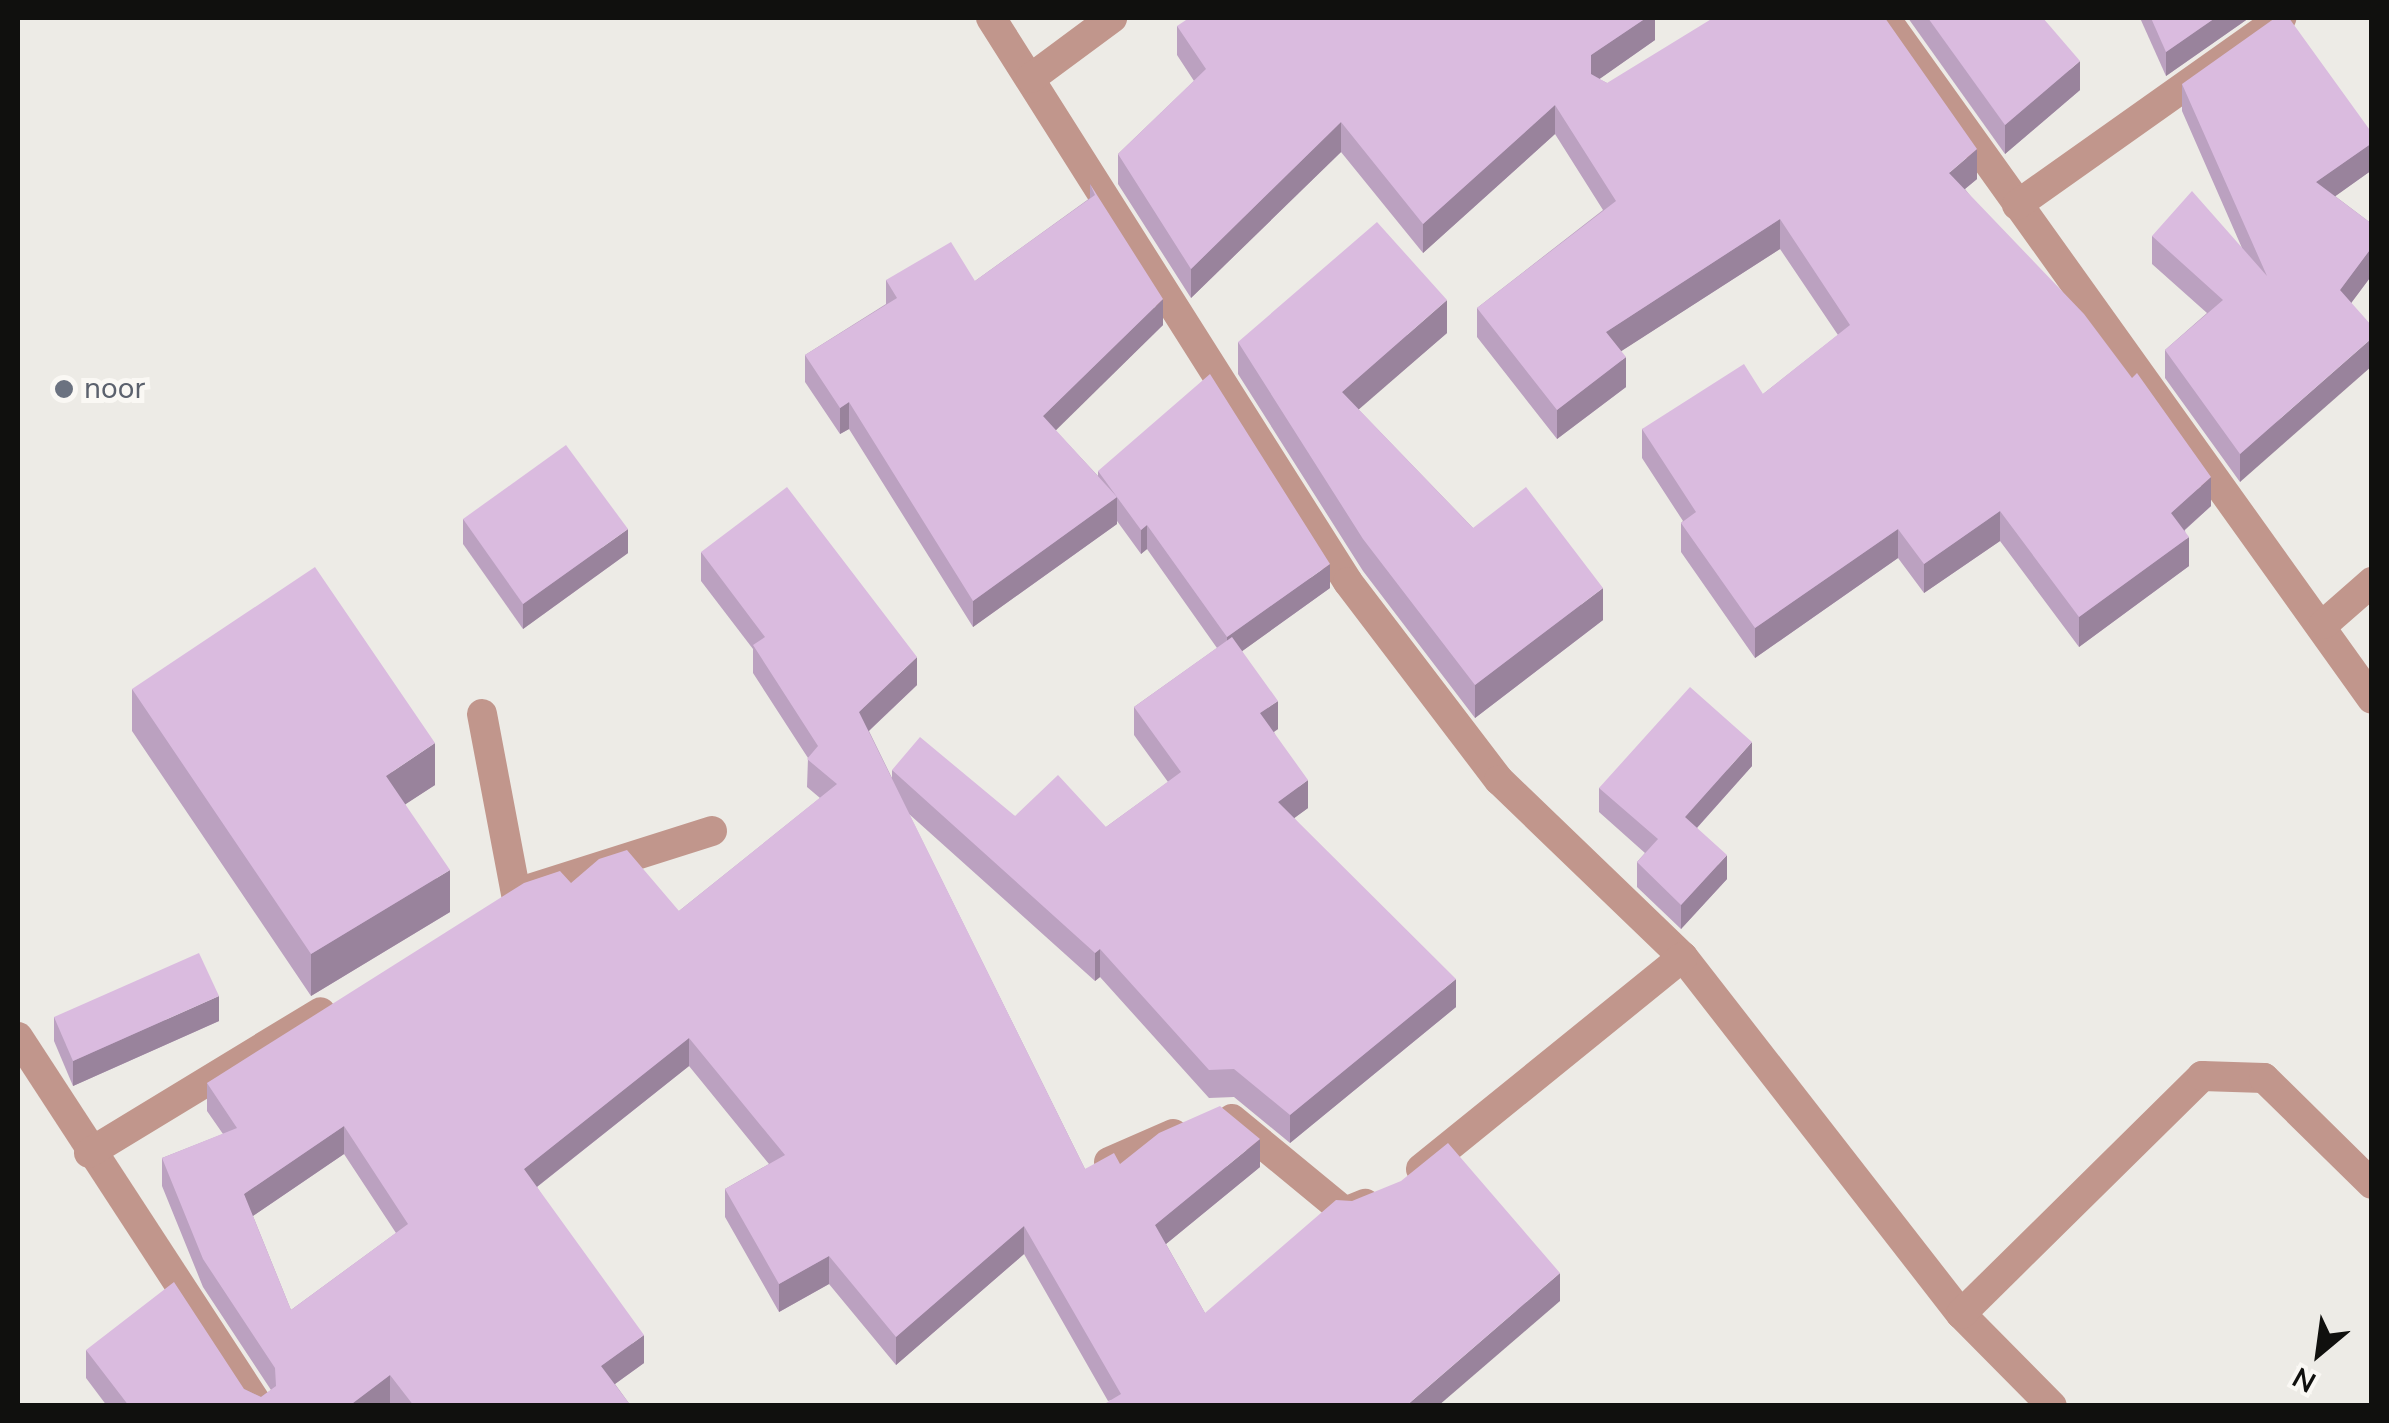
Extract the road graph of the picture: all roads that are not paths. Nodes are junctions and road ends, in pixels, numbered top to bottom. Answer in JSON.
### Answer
{"nodes":[{"id":1,"x":991,"y":18,"type":"edge"},
{"id":2,"x":1112,"y":18,"type":"edge"},
{"id":3,"x":1886,"y":18,"type":"edge"},
{"id":4,"x":2282,"y":18,"type":"edge"},
{"id":5,"x":1031,"y":78,"type":"junction"},
{"id":6,"x":2018,"y":205,"type":"junction"},
{"id":7,"x":2372,"y":582,"type":"edge"},
{"id":8,"x":2324,"y":624,"type":"junction"},
{"id":9,"x":2372,"y":699,"type":"edge"},
{"id":10,"x":482,"y":714,"type":"dead end"},
{"id":11,"x":712,"y":831,"type":"dead end"},
{"id":12,"x":516,"y":894,"type":"junction"},
{"id":13,"x":482,"y":914,"type":"edge"},
{"id":14,"x":1682,"y":957,"type":"junction"},
{"id":15,"x":345,"y":997,"type":"edge"},
{"id":16,"x":18,"y":1037,"type":"edge"},
{"id":17,"x":89,"y":1153,"type":"junction"},
{"id":18,"x":1109,"y":1162,"type":"edge"},
{"id":19,"x":2372,"y":1184,"type":"edge"},
{"id":20,"x":1961,"y":1314,"type":"junction"},
{"id":21,"x":260,"y":1406,"type":"edge"},
{"id":22,"x":2052,"y":1406,"type":"edge"}],
"edges":[{"from":1,"to":5,"type":"street"},
{"from":2,"to":5,"type":"street"},
{"from":3,"to":6,"type":"street"},
{"from":4,"to":6,"type":"street"},
{"from":5,"to":14,"type":"street"},
{"from":6,"to":8,"type":"street"},
{"from":7,"to":8,"type":"street"},
{"from":8,"to":9,"type":"street"},
{"from":10,"to":12,"type":"street"},
{"from":11,"to":12,"type":"street"},
{"from":12,"to":13,"type":"street"},
{"from":14,"to":18,"type":"street"},
{"from":14,"to":20,"type":"street"},
{"from":15,"to":17,"type":"street"},
{"from":16,"to":17,"type":"street"},
{"from":17,"to":21,"type":"street"},
{"from":19,"to":20,"type":"street"},
{"from":20,"to":22,"type":"street"}]}
